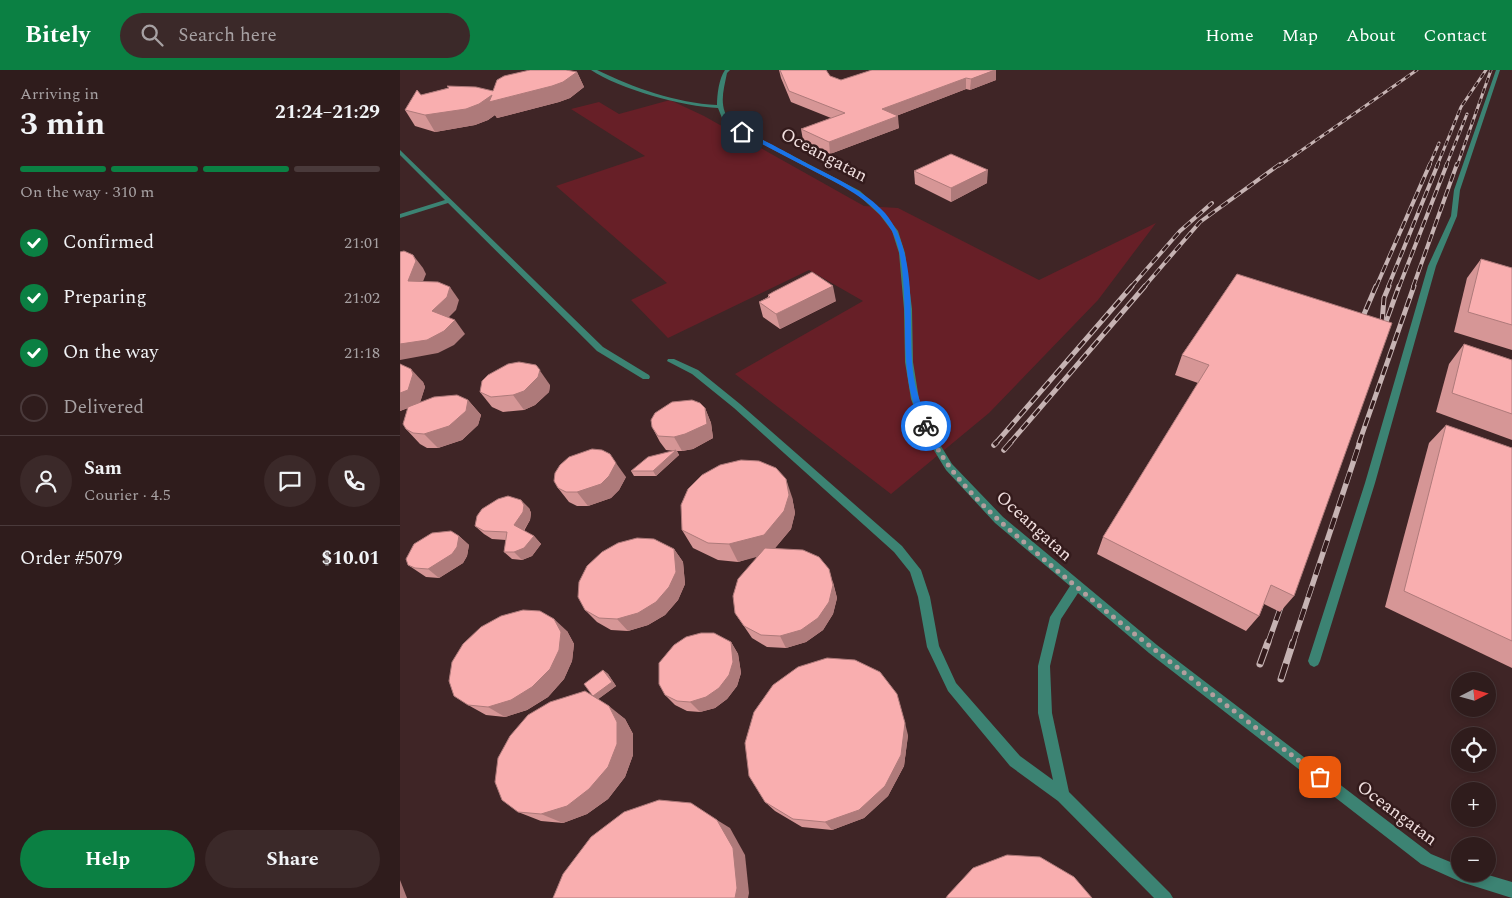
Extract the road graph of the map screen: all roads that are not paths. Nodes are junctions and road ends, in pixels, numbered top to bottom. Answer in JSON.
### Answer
{"nodes":[{"id":1,"x":593,"y":70,"type":"edge"},
{"id":2,"x":728,"y":70,"type":"edge"},
{"id":3,"x":1498,"y":70,"type":"edge"},
{"id":4,"x":718,"y":107,"type":"junction"},
{"id":5,"x":400,"y":152,"type":"edge"},
{"id":6,"x":447,"y":201,"type":"junction"},
{"id":7,"x":400,"y":216,"type":"edge"},
{"id":8,"x":671,"y":361,"type":"dead end"},
{"id":9,"x":646,"y":377,"type":"dead end"},
{"id":10,"x":1076,"y":587,"type":"junction"},
{"id":11,"x":1314,"y":661,"type":"dead end"},
{"id":12,"x":1063,"y":796,"type":"junction"},
{"id":13,"x":1512,"y":890,"type":"edge"},
{"id":14,"x":1165,"y":898,"type":"edge"}],
"edges":[{"from":1,"to":4,"type":"street"},
{"from":2,"to":4,"type":"street"},
{"from":3,"to":11,"type":"street"},
{"from":4,"to":10,"type":"street","name":"Oceangatan"},
{"from":5,"to":6,"type":"street"},
{"from":6,"to":7,"type":"street"},
{"from":6,"to":9,"type":"street"},
{"from":8,"to":12,"type":"street"},
{"from":10,"to":12,"type":"street"},
{"from":10,"to":13,"type":"street","name":"Oceangatan"},
{"from":12,"to":14,"type":"street"}]}
